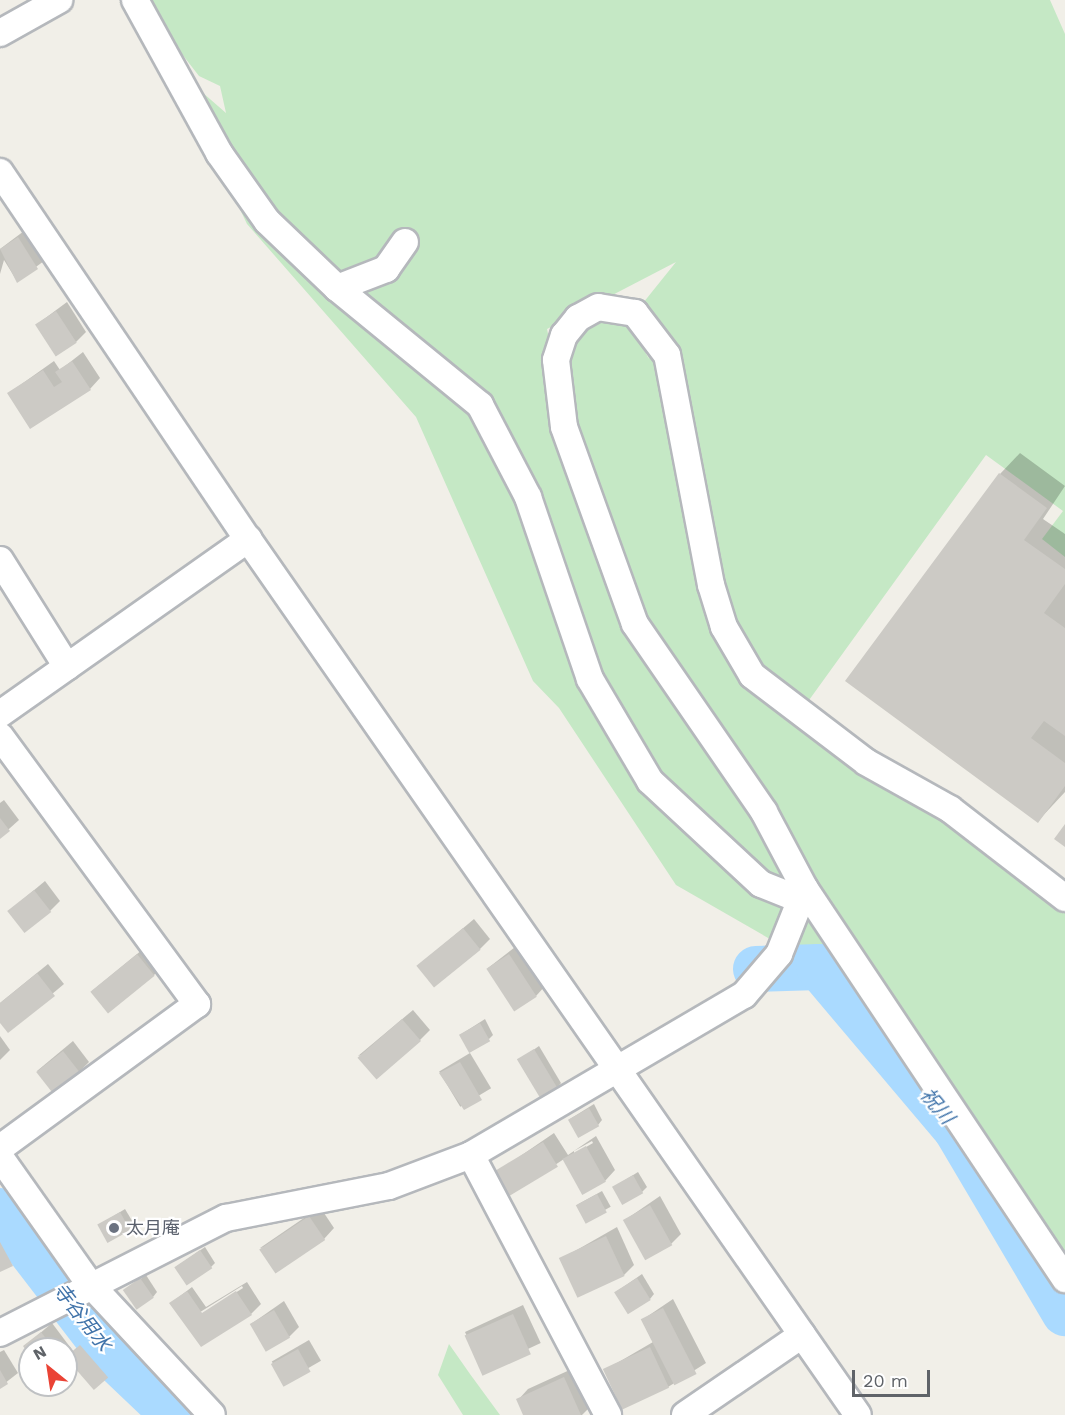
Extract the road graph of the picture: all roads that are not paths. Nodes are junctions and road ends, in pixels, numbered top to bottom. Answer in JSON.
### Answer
{"nodes":[{"id":1,"x":59,"y":0,"type":"edge"},
{"id":2,"x":135,"y":0,"type":"edge"},
{"id":3,"x":0,"y":33,"type":"edge"},
{"id":4,"x":0,"y":172,"type":"edge"},
{"id":5,"x":405,"y":243,"type":"dead end"},
{"id":6,"x":337,"y":288,"type":"junction"},
{"id":7,"x":248,"y":539,"type":"junction"},
{"id":8,"x":0,"y":560,"type":"edge"},
{"id":9,"x":67,"y":667,"type":"junction"},
{"id":10,"x":0,"y":714,"type":"edge"},
{"id":11,"x":0,"y":736,"type":"edge"},
{"id":12,"x":803,"y":894,"type":"junction"},
{"id":13,"x":1065,"y":898,"type":"edge"},
{"id":14,"x":618,"y":1072,"type":"junction"},
{"id":15,"x":0,"y":1148,"type":"edge"},
{"id":16,"x":471,"y":1155,"type":"junction"},
{"id":17,"x":0,"y":1157,"type":"edge"},
{"id":18,"x":1065,"y":1279,"type":"edge"},
{"id":19,"x":89,"y":1283,"type":"junction"},
{"id":20,"x":0,"y":1333,"type":"edge"},
{"id":21,"x":802,"y":1335,"type":"junction"},
{"id":22,"x":212,"y":1415,"type":"edge"},
{"id":23,"x":608,"y":1415,"type":"edge"},
{"id":24,"x":685,"y":1415,"type":"edge"},
{"id":25,"x":858,"y":1415,"type":"edge"}],
"edges":[{"from":1,"to":3,"type":"street"},
{"from":2,"to":6,"type":"street"},
{"from":4,"to":7,"type":"street"},
{"from":5,"to":6,"type":"street"},
{"from":6,"to":12,"type":"street"},
{"from":7,"to":9,"type":"street"},
{"from":7,"to":14,"type":"street"},
{"from":8,"to":9,"type":"street"},
{"from":9,"to":10,"type":"street"},
{"from":11,"to":15,"type":"street"},
{"from":12,"to":13,"type":"street"},
{"from":12,"to":14,"type":"street"},
{"from":12,"to":18,"type":"street"},
{"from":14,"to":16,"type":"street"},
{"from":14,"to":21,"type":"street"},
{"from":16,"to":19,"type":"street"},
{"from":16,"to":23,"type":"street"},
{"from":17,"to":19,"type":"street"},
{"from":19,"to":20,"type":"street"},
{"from":19,"to":22,"type":"street"},
{"from":21,"to":24,"type":"street"},
{"from":21,"to":25,"type":"street"}]}
